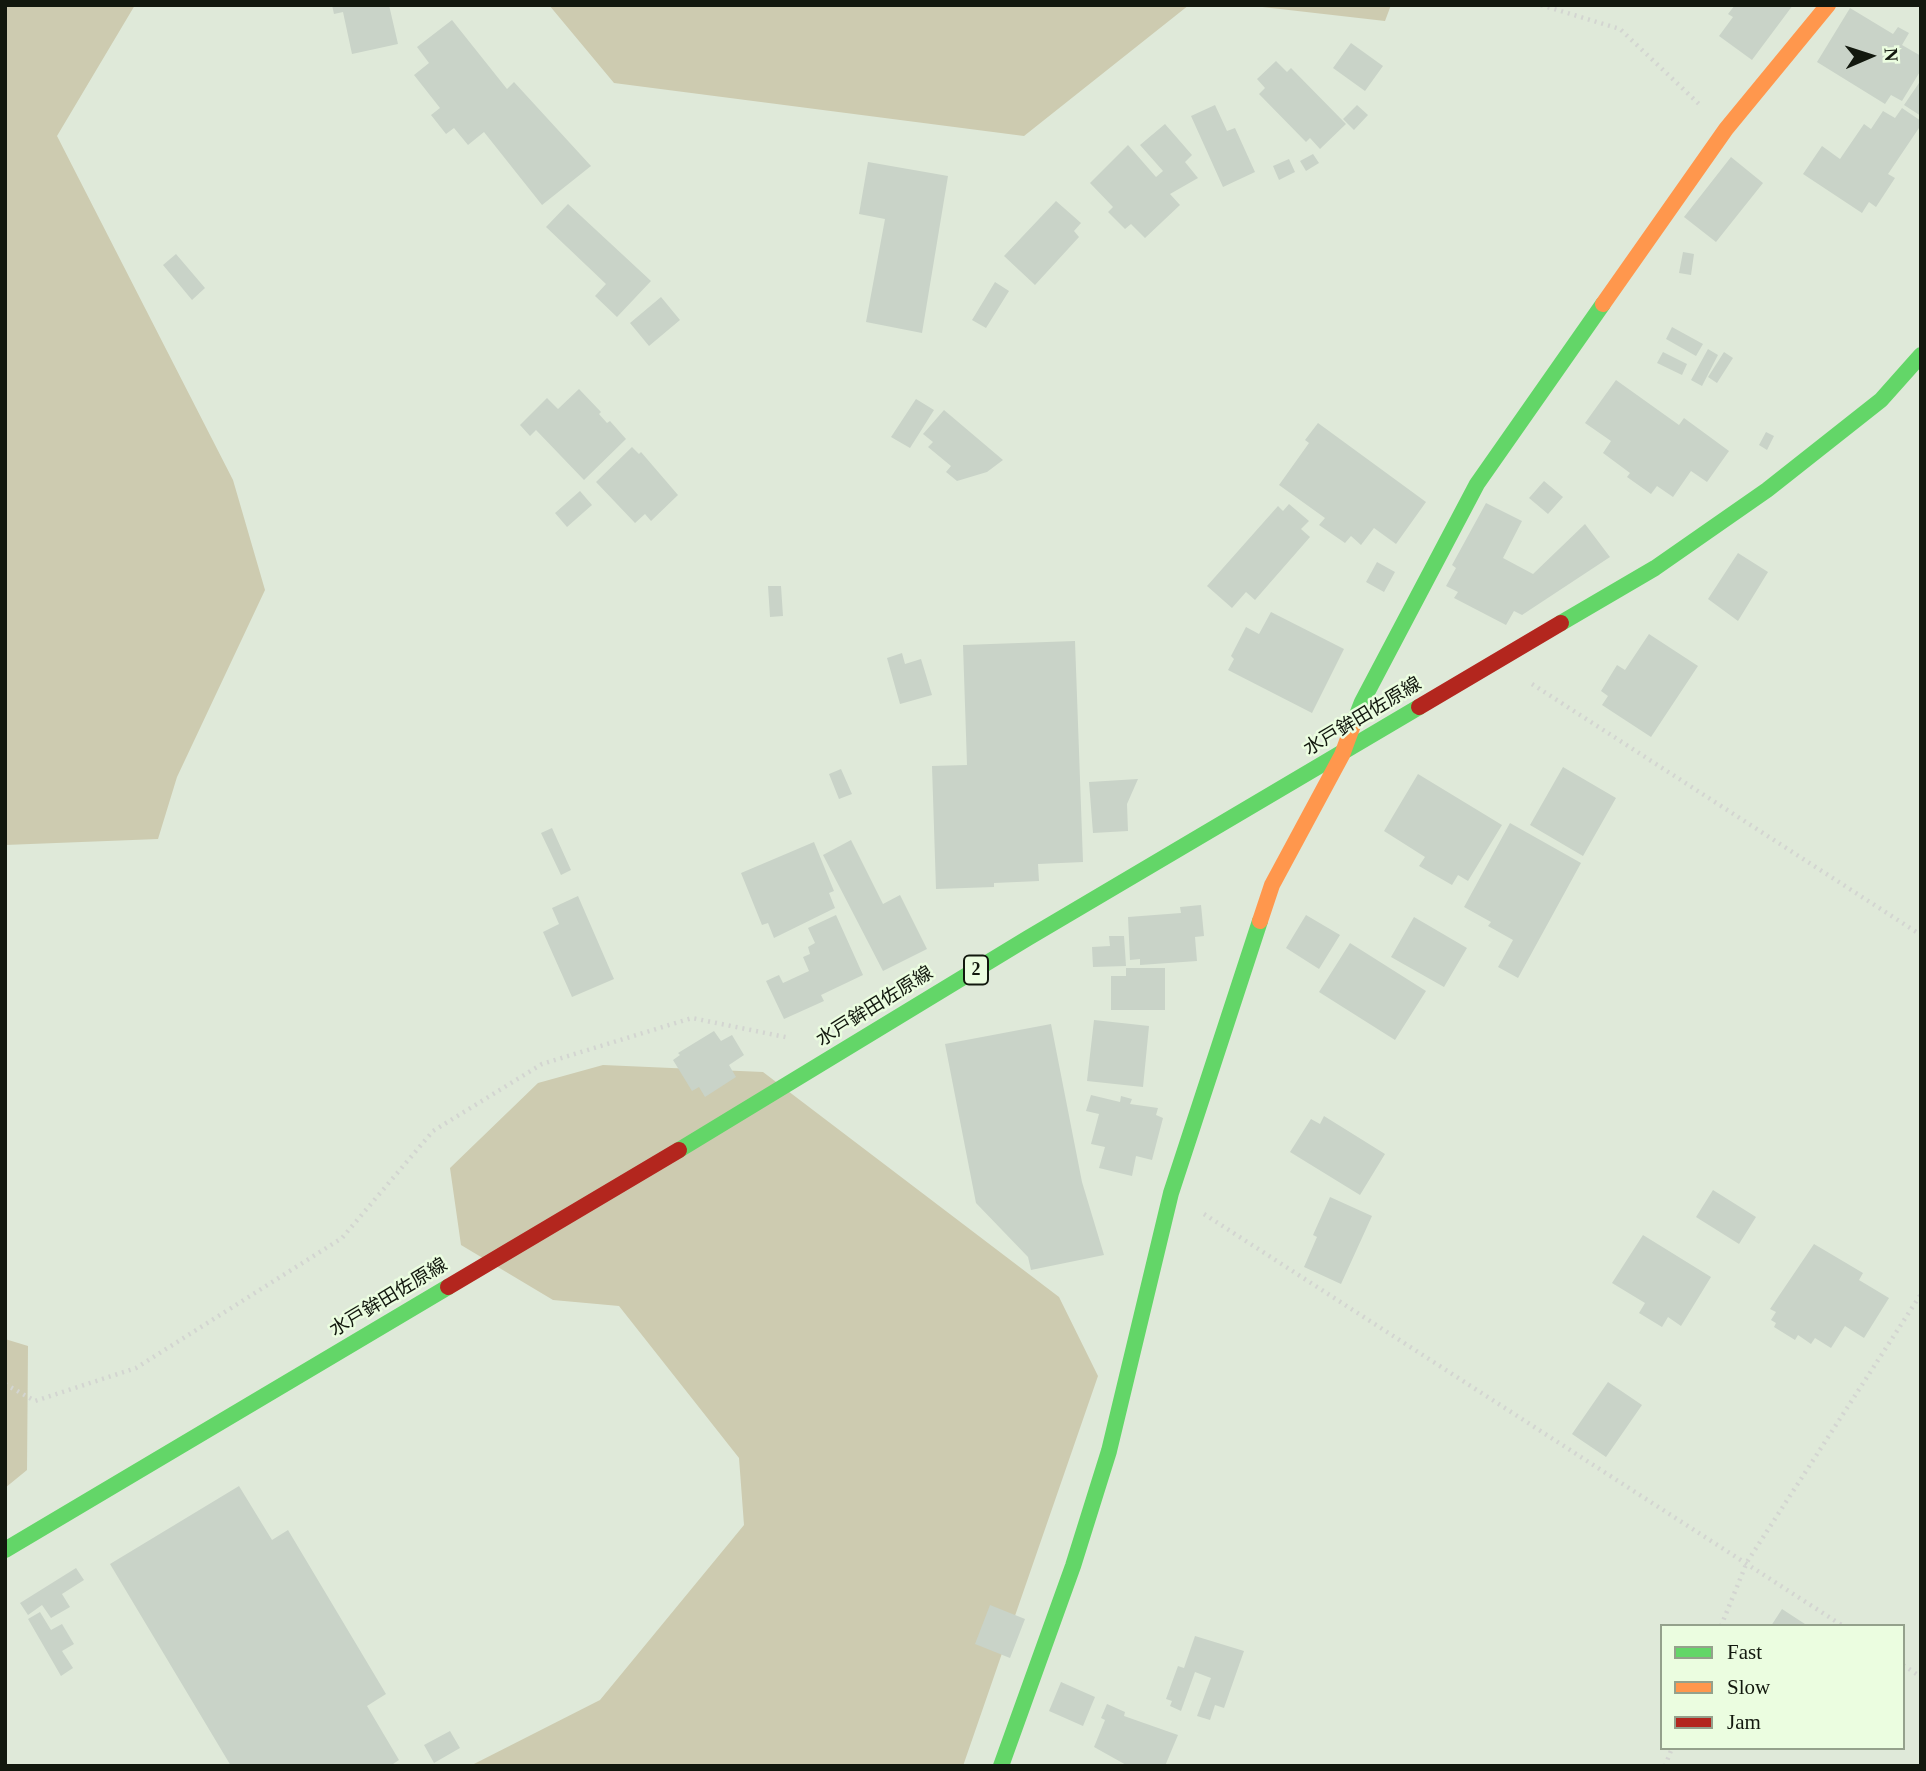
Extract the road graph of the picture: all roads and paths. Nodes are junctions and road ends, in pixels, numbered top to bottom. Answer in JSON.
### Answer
{"nodes":[{"id":1,"x":1541,"y":5,"type":"edge"},
{"id":2,"x":1828,"y":5,"type":"edge"},
{"id":3,"x":1726,"y":129,"type":"junction"},
{"id":4,"x":1921,"y":355,"type":"edge"},
{"id":5,"x":1496,"y":661,"type":"junction"},
{"id":6,"x":1342,"y":755,"type":"junction"},
{"id":7,"x":1921,"y":935,"type":"edge"},
{"id":8,"x":795,"y":1040,"type":"dead end"},
{"id":9,"x":1171,"y":1193,"type":"junction"},
{"id":10,"x":1921,"y":1294,"type":"edge"},
{"id":11,"x":5,"y":1384,"type":"edge"},
{"id":12,"x":5,"y":1550,"type":"edge"},
{"id":13,"x":1746,"y":1562,"type":"junction"},
{"id":14,"x":1722,"y":1624,"type":"edge"},
{"id":15,"x":1840,"y":1624,"type":"edge"},
{"id":16,"x":1905,"y":1666,"type":"edge"},
{"id":17,"x":1921,"y":1677,"type":"edge"},
{"id":18,"x":1001,"y":1766,"type":"edge"}],
"edges":[{"from":1,"to":3,"type":"path"},
{"from":2,"to":3,"type":"main road"},
{"from":3,"to":6,"type":"main road"},
{"from":4,"to":5,"type":"main road","name":"水戸鉾田佐原線","number":"2"},
{"from":5,"to":6,"type":"main road","name":"水戸鉾田佐原線","number":"2"},
{"from":5,"to":7,"type":"path"},
{"from":6,"to":9,"type":"main road"},
{"from":6,"to":12,"type":"main road","name":"水戸鉾田佐原線","number":"2"},
{"from":8,"to":11,"type":"path"},
{"from":9,"to":13,"type":"path"},
{"from":9,"to":18,"type":"main road"},
{"from":10,"to":13,"type":"path"},
{"from":13,"to":14,"type":"path"},
{"from":13,"to":15,"type":"path"},
{"from":16,"to":17,"type":"path"}]}
